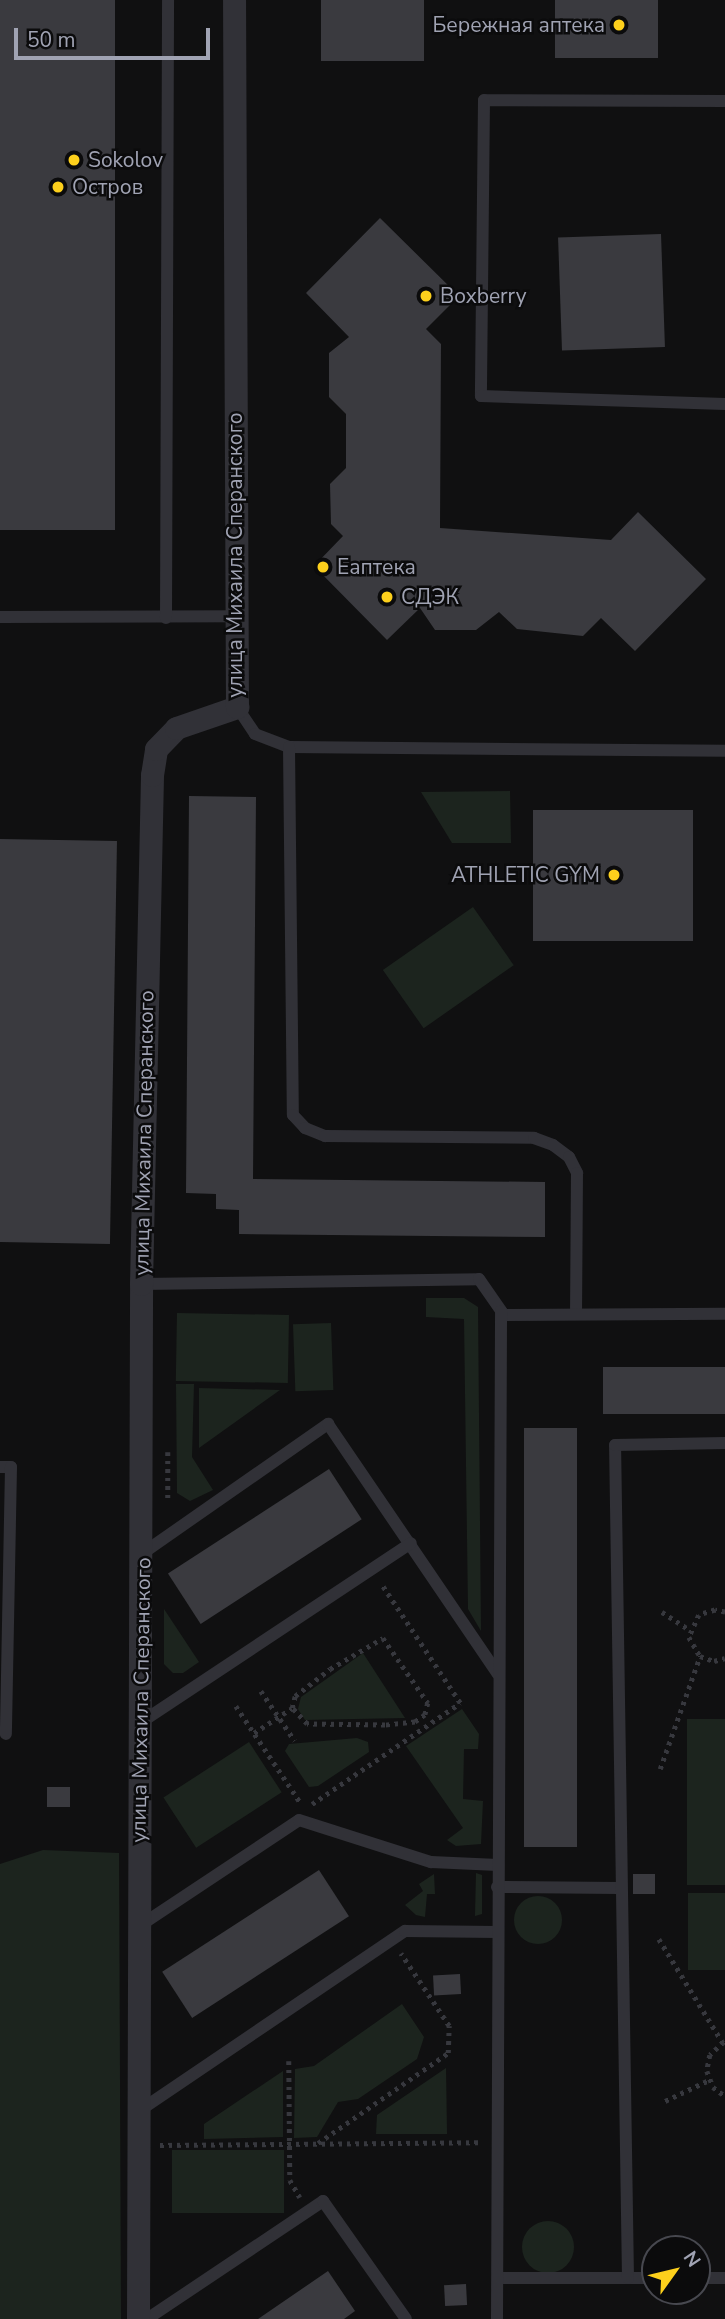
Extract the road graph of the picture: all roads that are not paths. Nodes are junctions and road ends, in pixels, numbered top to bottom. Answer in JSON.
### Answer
{"nodes":[{"id":1,"x":168,"y":0,"type":"edge"},
{"id":2,"x":234,"y":0,"type":"edge"},
{"id":3,"x":725,"y":101,"type":"edge"},
{"id":4,"x":725,"y":404,"type":"edge"},
{"id":5,"x":0,"y":617,"type":"edge"},
{"id":6,"x":236,"y":617,"type":"junction"},
{"id":7,"x":166,"y":618,"type":"junction"},
{"id":8,"x":237,"y":708,"type":"junction"},
{"id":9,"x":289,"y":747,"type":"junction"},
{"id":10,"x":725,"y":751,"type":"edge"},
{"id":11,"x":141,"y":1284,"type":"junction"},
{"id":12,"x":501,"y":1311,"type":"junction"},
{"id":13,"x":576,"y":1314,"type":"junction"},
{"id":14,"x":725,"y":1314,"type":"edge"},
{"id":15,"x":725,"y":1443,"type":"edge"},
{"id":16,"x":0,"y":1467,"type":"edge"},
{"id":17,"x":411,"y":1543,"type":"junction"},
{"id":18,"x":143,"y":1553,"type":"junction"},
{"id":19,"x":498,"y":1675,"type":"junction"},
{"id":20,"x":140,"y":1723,"type":"junction"},
{"id":21,"x":6,"y":1734,"type":"dead end"},
{"id":22,"x":498,"y":1865,"type":"junction"},
{"id":23,"x":498,"y":1887,"type":"junction"},
{"id":24,"x":619,"y":1888,"type":"junction"},
{"id":25,"x":138,"y":1927,"type":"junction"},
{"id":26,"x":497,"y":1932,"type":"junction"},
{"id":27,"x":136,"y":2113,"type":"junction"},
{"id":28,"x":498,"y":2278,"type":"junction"},
{"id":29,"x":628,"y":2278,"type":"junction"},
{"id":30,"x":641,"y":2278,"type":"edge"},
{"id":31,"x":138,"y":2319,"type":"edge"},
{"id":32,"x":147,"y":2319,"type":"edge"},
{"id":33,"x":406,"y":2319,"type":"edge"},
{"id":34,"x":497,"y":2319,"type":"edge"}],
"edges":[{"from":1,"to":7,"type":"lane"},
{"from":2,"to":6,"type":"street","name":"улица Михаила Сперанского"},
{"from":3,"to":4,"type":"lane"},
{"from":5,"to":7,"type":"lane"},
{"from":6,"to":7,"type":"lane"},
{"from":6,"to":8,"type":"street","name":"улица Михаила Сперанского"},
{"from":8,"to":9,"type":"lane"},
{"from":8,"to":11,"type":"street","name":"улица Михаила Сперанского"},
{"from":9,"to":10,"type":"lane"},
{"from":9,"to":13,"type":"lane"},
{"from":11,"to":12,"type":"lane"},
{"from":11,"to":18,"type":"street","name":"улица Михаила Сперанского"},
{"from":12,"to":13,"type":"lane"},
{"from":12,"to":19,"type":"lane"},
{"from":13,"to":14,"type":"lane"},
{"from":15,"to":24,"type":"lane"},
{"from":16,"to":21,"type":"lane"},
{"from":17,"to":18,"type":"lane"},
{"from":17,"to":19,"type":"lane"},
{"from":17,"to":20,"type":"lane"},
{"from":18,"to":20,"type":"street","name":"улица Михаила Сперанского"},
{"from":19,"to":22,"type":"lane"},
{"from":20,"to":25,"type":"street","name":"улица Михаила Сперанского"},
{"from":22,"to":23,"type":"lane"},
{"from":22,"to":25,"type":"lane"},
{"from":23,"to":24,"type":"lane"},
{"from":23,"to":26,"type":"lane"},
{"from":24,"to":29,"type":"lane"},
{"from":25,"to":27,"type":"street","name":"улица Михаила Сперанского"},
{"from":26,"to":27,"type":"lane"},
{"from":26,"to":28,"type":"lane"},
{"from":27,"to":31,"type":"street","name":"улица Михаила Сперанского"},
{"from":28,"to":29,"type":"lane"},
{"from":28,"to":34,"type":"lane"},
{"from":29,"to":30,"type":"lane"},
{"from":32,"to":33,"type":"lane"}]}
